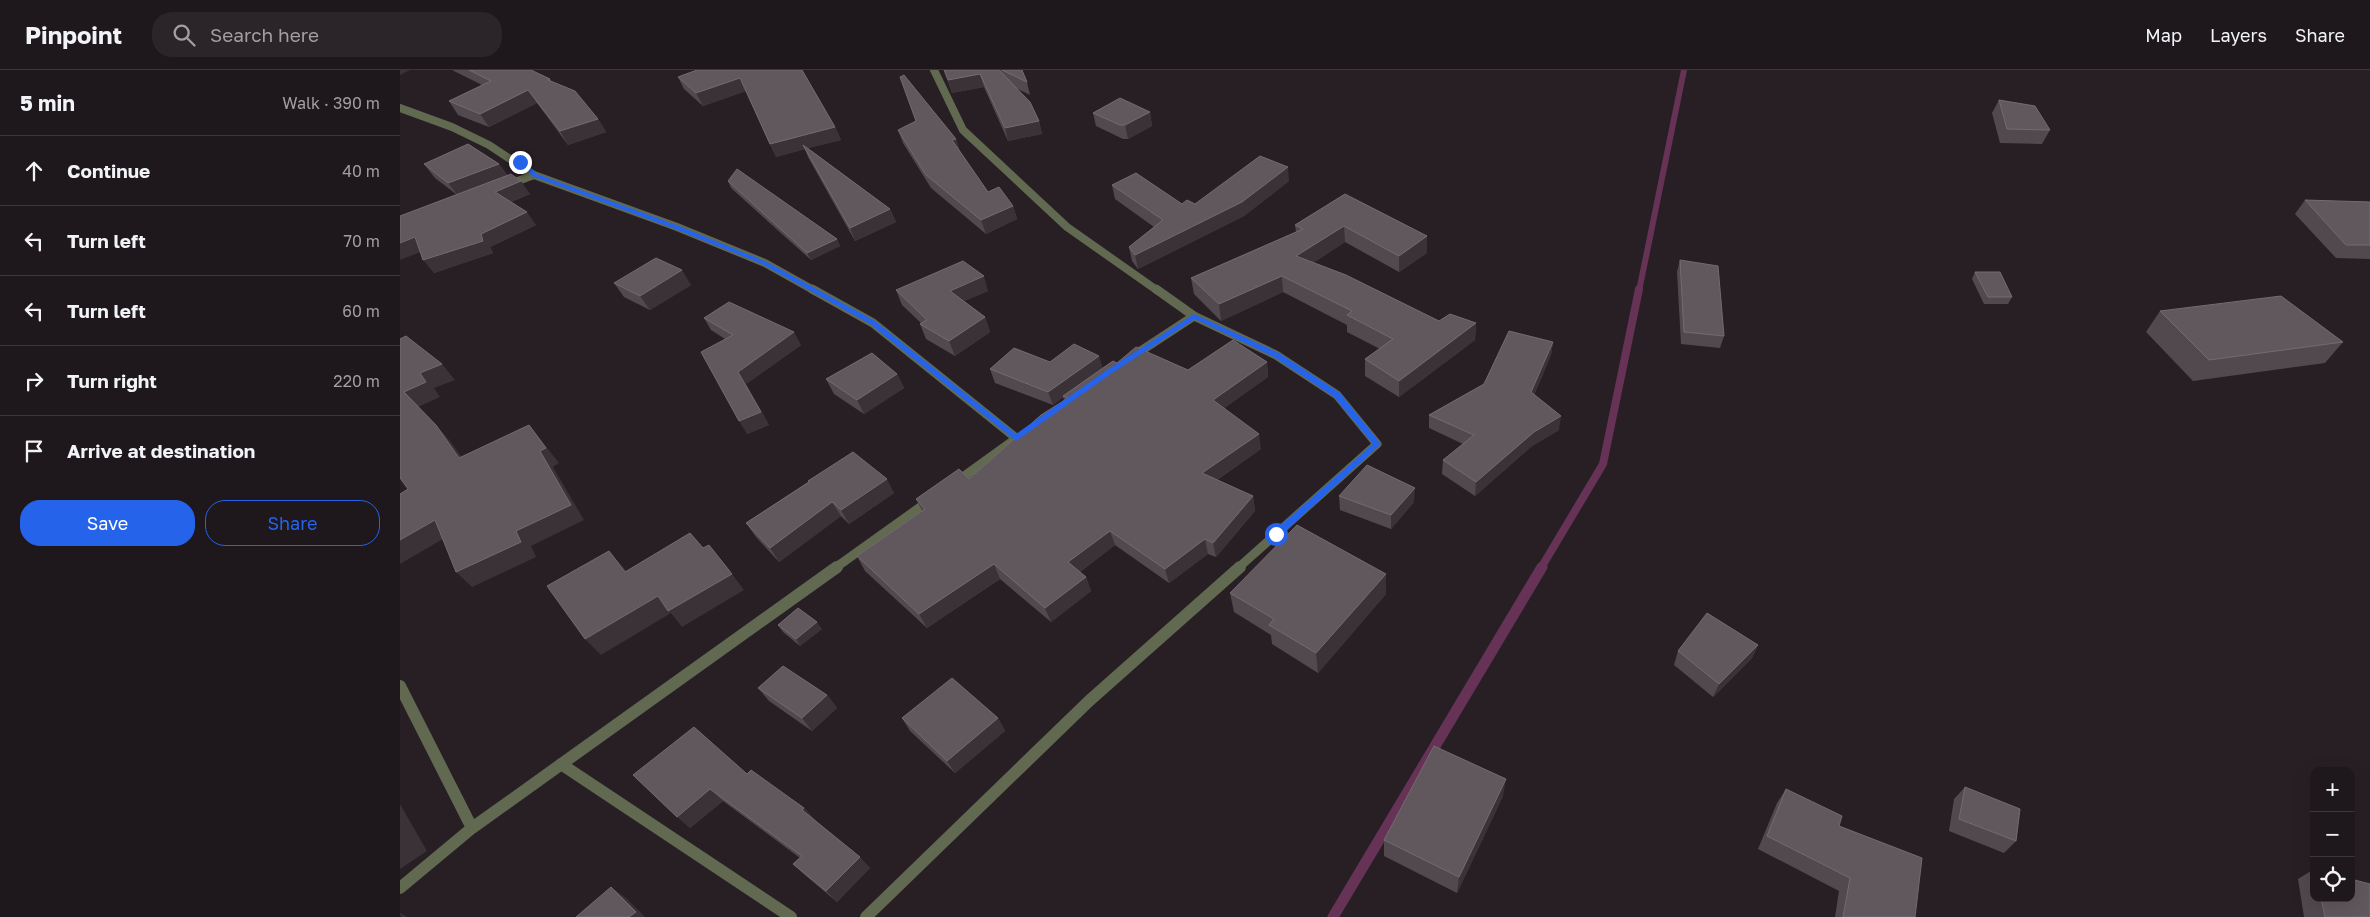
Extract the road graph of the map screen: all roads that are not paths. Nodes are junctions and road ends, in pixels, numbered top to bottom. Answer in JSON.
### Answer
{"nodes":[{"id":1,"x":934,"y":70,"type":"edge"},
{"id":2,"x":400,"y":108,"type":"edge"},
{"id":3,"x":534,"y":175,"type":"junction"},
{"id":4,"x":498,"y":188,"type":"edge"},
{"id":5,"x":1194,"y":316,"type":"junction"},
{"id":6,"x":1125,"y":362,"type":"edge"},
{"id":7,"x":400,"y":686,"type":"edge"},
{"id":8,"x":561,"y":764,"type":"junction"},
{"id":9,"x":472,"y":828,"type":"junction"},
{"id":10,"x":400,"y":888,"type":"edge"},
{"id":11,"x":791,"y":917,"type":"edge"},
{"id":12,"x":866,"y":917,"type":"edge"}],
"edges":[{"from":1,"to":5,"type":"street"},
{"from":2,"to":3,"type":"street"},
{"from":3,"to":4,"type":"street"},
{"from":3,"to":8,"type":"street"},
{"from":5,"to":6,"type":"street"},
{"from":5,"to":12,"type":"street"},
{"from":7,"to":9,"type":"street"},
{"from":8,"to":9,"type":"street"},
{"from":8,"to":11,"type":"street"},
{"from":9,"to":10,"type":"street"}]}
